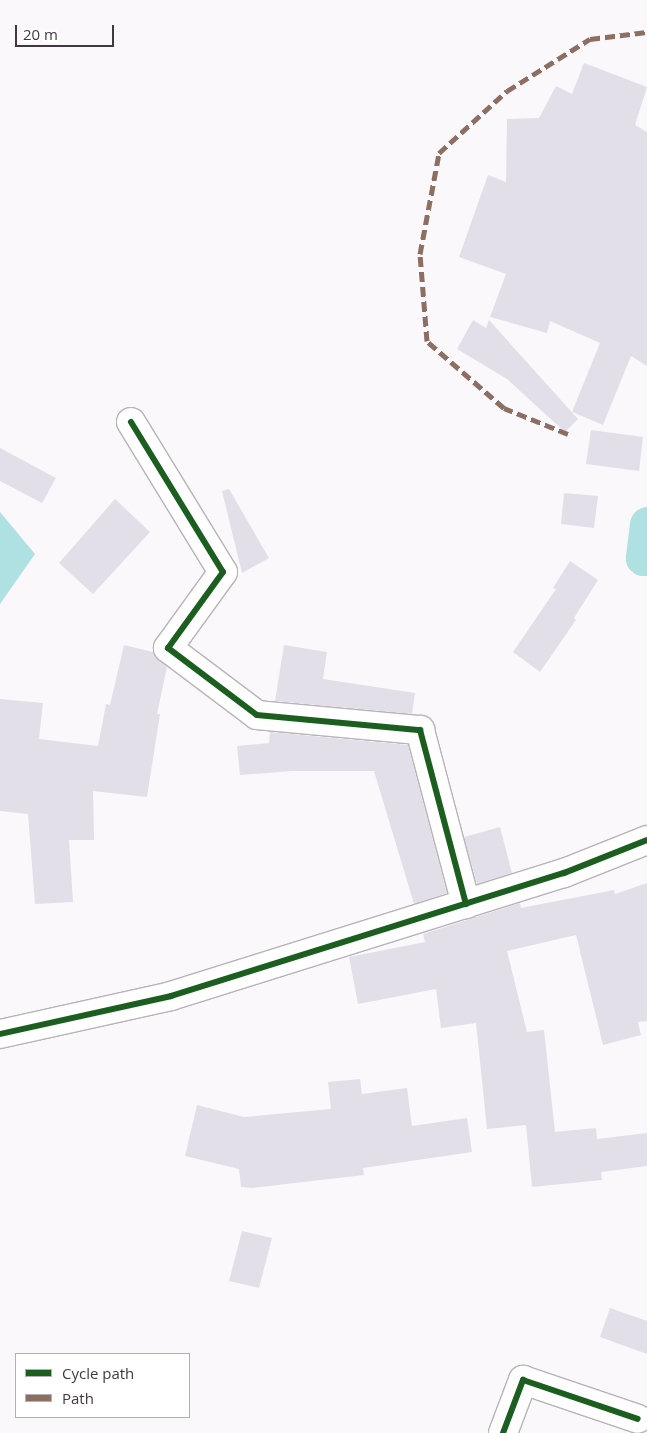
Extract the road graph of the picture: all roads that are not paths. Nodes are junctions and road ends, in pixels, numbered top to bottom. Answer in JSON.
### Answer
{"nodes":[{"id":1,"x":131,"y":422,"type":"dead end"},
{"id":2,"x":647,"y":840,"type":"edge"},
{"id":3,"x":466,"y":904,"type":"junction"},
{"id":4,"x":0,"y":1034,"type":"edge"},
{"id":5,"x":639,"y":1416,"type":"edge"},
{"id":6,"x":503,"y":1433,"type":"edge"}],
"edges":[{"from":1,"to":3,"type":"street"},
{"from":2,"to":3,"type":"street"},
{"from":3,"to":4,"type":"street"},
{"from":5,"to":6,"type":"street"}]}
